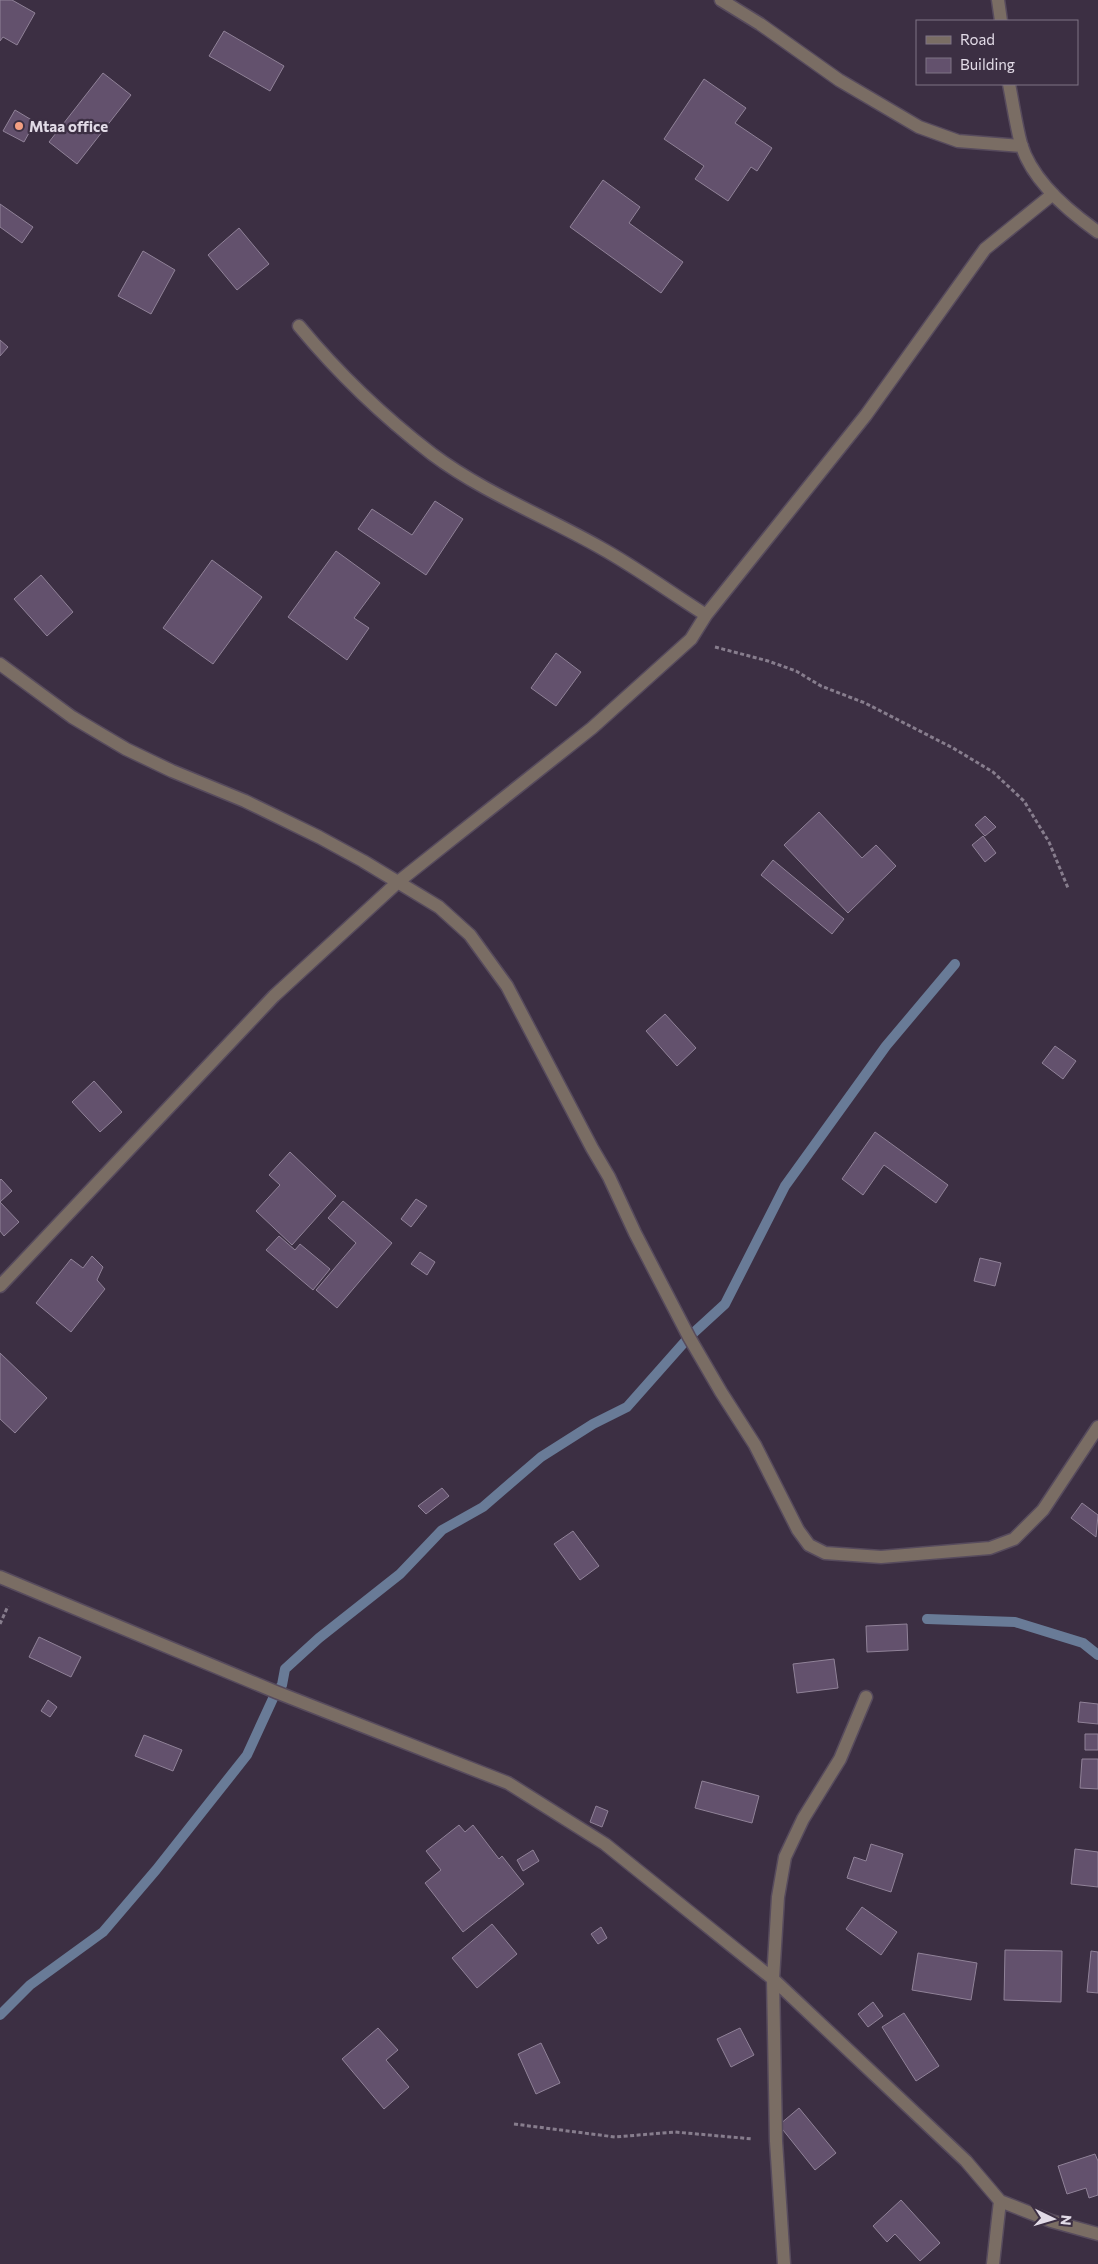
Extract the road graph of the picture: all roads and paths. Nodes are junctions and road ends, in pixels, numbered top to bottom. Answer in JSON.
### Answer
{"nodes":[{"id":1,"x":721,"y":0,"type":"edge"},
{"id":2,"x":998,"y":0,"type":"edge"},
{"id":3,"x":1001,"y":20,"type":"edge"},
{"id":4,"x":1009,"y":85,"type":"edge"},
{"id":5,"x":1022,"y":146,"type":"junction"},
{"id":6,"x":1053,"y":194,"type":"junction"},
{"id":7,"x":1098,"y":232,"type":"edge"},
{"id":8,"x":299,"y":326,"type":"dead end"},
{"id":9,"x":706,"y":615,"type":"junction"},
{"id":10,"x":691,"y":639,"type":"junction"},
{"id":11,"x":0,"y":664,"type":"edge"},
{"id":12,"x":398,"y":882,"type":"junction"},
{"id":13,"x":1068,"y":888,"type":"dead end"},
{"id":14,"x":0,"y":1286,"type":"edge"},
{"id":15,"x":1098,"y":1427,"type":"edge"},
{"id":16,"x":0,"y":1577,"type":"edge"},
{"id":17,"x":866,"y":1697,"type":"dead end"},
{"id":18,"x":773,"y":1979,"type":"junction"},
{"id":19,"x":514,"y":2124,"type":"dead end"},
{"id":20,"x":776,"y":2140,"type":"junction"},
{"id":21,"x":1000,"y":2202,"type":"junction"},
{"id":22,"x":1098,"y":2234,"type":"edge"},
{"id":23,"x":784,"y":2264,"type":"edge"},
{"id":24,"x":993,"y":2264,"type":"edge"}],
"edges":[{"from":1,"to":5,"type":"street"},
{"from":2,"to":3,"type":"street"},
{"from":4,"to":5,"type":"street"},
{"from":5,"to":6,"type":"street"},
{"from":6,"to":7,"type":"street"},
{"from":6,"to":9,"type":"street"},
{"from":8,"to":9,"type":"street"},
{"from":9,"to":10,"type":"street"},
{"from":10,"to":12,"type":"street"},
{"from":10,"to":13,"type":"path"},
{"from":11,"to":12,"type":"street"},
{"from":12,"to":14,"type":"street"},
{"from":12,"to":15,"type":"street"},
{"from":16,"to":18,"type":"street"},
{"from":17,"to":18,"type":"street"},
{"from":18,"to":20,"type":"street"},
{"from":18,"to":21,"type":"street"},
{"from":19,"to":20,"type":"path"},
{"from":20,"to":23,"type":"street"},
{"from":21,"to":22,"type":"street"},
{"from":21,"to":24,"type":"street"}]}
